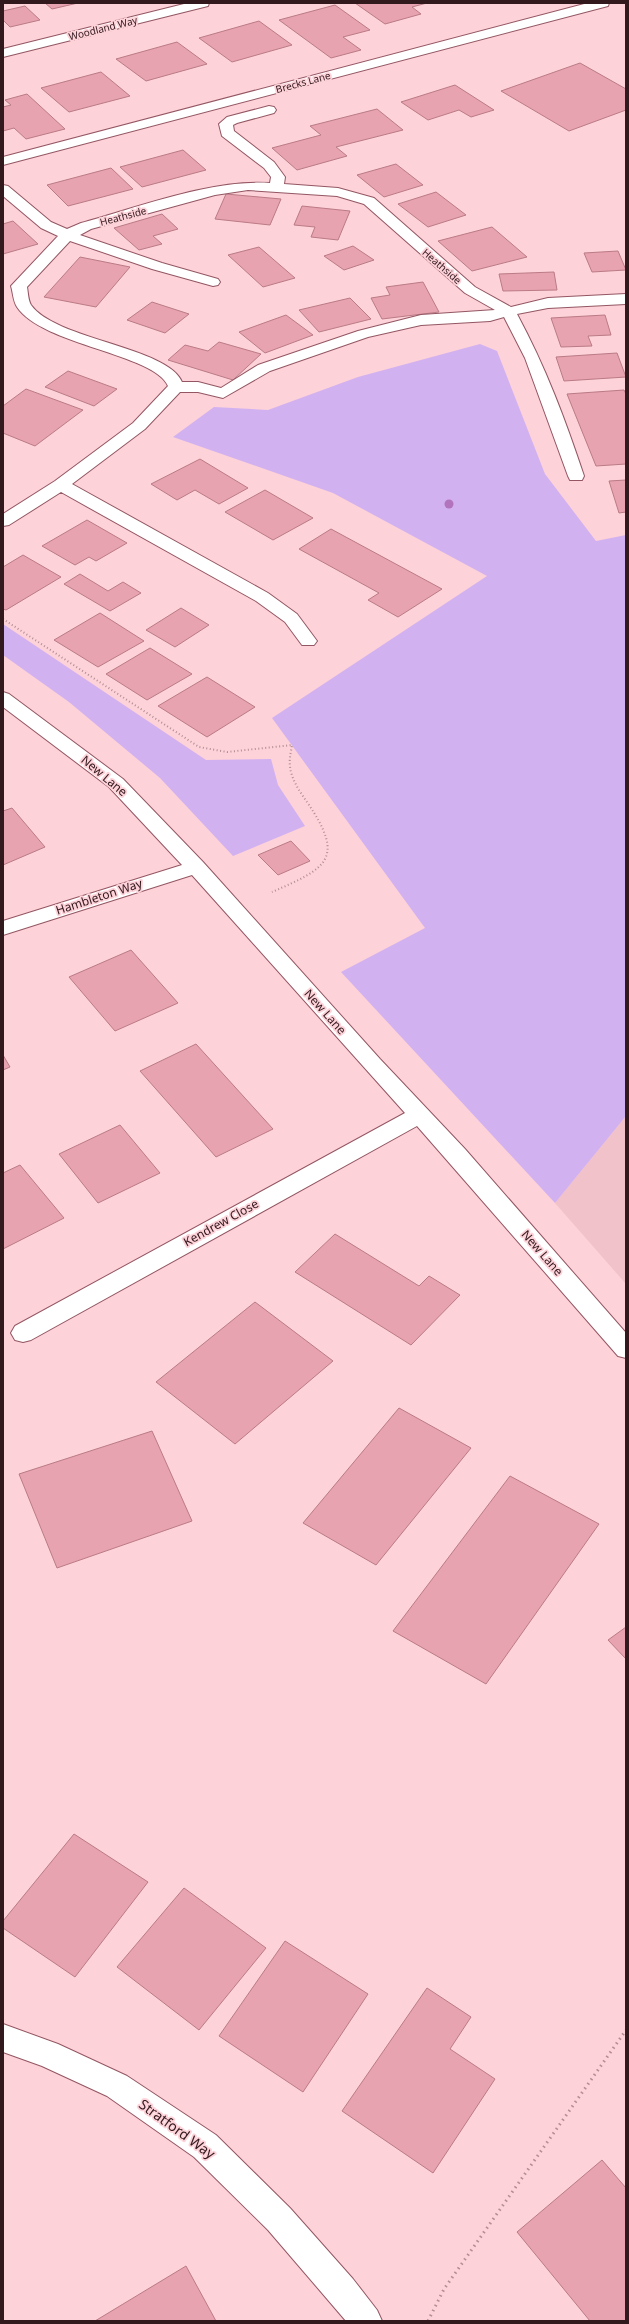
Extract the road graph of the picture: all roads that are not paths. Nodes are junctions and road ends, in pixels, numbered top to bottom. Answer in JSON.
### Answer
{"nodes":[{"id":1,"x":203,"y":3,"type":"edge"},
{"id":2,"x":603,"y":3,"type":"edge"},
{"id":3,"x":3,"y":54,"type":"edge"},
{"id":4,"x":269,"y":110,"type":"dead end"},
{"id":5,"x":3,"y":161,"type":"edge"},
{"id":6,"x":276,"y":188,"type":"junction"},
{"id":7,"x":3,"y":189,"type":"edge"},
{"id":8,"x":67,"y":235,"type":"junction"},
{"id":9,"x":213,"y":282,"type":"dead end"},
{"id":10,"x":626,"y":299,"type":"edge"},
{"id":11,"x":508,"y":310,"type":"junction"},
{"id":12,"x":176,"y":387,"type":"junction"},
{"id":13,"x":576,"y":476,"type":"dead end"},
{"id":14,"x":61,"y":485,"type":"junction"},
{"id":15,"x":3,"y":521,"type":"edge"},
{"id":16,"x":308,"y":641,"type":"dead end"},
{"id":17,"x":3,"y":698,"type":"edge"},
{"id":18,"x":196,"y":867,"type":"junction"},
{"id":19,"x":3,"y":928,"type":"edge"},
{"id":20,"x":420,"y":1114,"type":"junction"},
{"id":21,"x":23,"y":1333,"type":"dead end"},
{"id":22,"x":626,"y":1349,"type":"edge"},
{"id":23,"x":3,"y":2038,"type":"edge"},
{"id":24,"x":366,"y":2321,"type":"edge"}],
"edges":[{"from":1,"to":3,"type":"street","name":"Woodland Way"},
{"from":2,"to":5,"type":"street","name":"Brecks Lane"},
{"from":4,"to":6,"type":"street"},
{"from":6,"to":8,"type":"street","name":"Heathside"},
{"from":6,"to":11,"type":"street","name":"Heathside"},
{"from":7,"to":8,"type":"street"},
{"from":8,"to":9,"type":"street"},
{"from":8,"to":12,"type":"street","name":"Heathside"},
{"from":10,"to":11,"type":"street"},
{"from":11,"to":12,"type":"street"},
{"from":11,"to":13,"type":"street"},
{"from":12,"to":14,"type":"street"},
{"from":14,"to":15,"type":"street"},
{"from":14,"to":16,"type":"street"},
{"from":17,"to":18,"type":"street","name":"New Lane"},
{"from":18,"to":19,"type":"street","name":"Hambleton Way"},
{"from":18,"to":20,"type":"street","name":"New Lane"},
{"from":20,"to":21,"type":"street","name":"Kendrew Close"},
{"from":20,"to":22,"type":"street","name":"New Lane"},
{"from":23,"to":24,"type":"street","name":"Stratford Way"}]}
